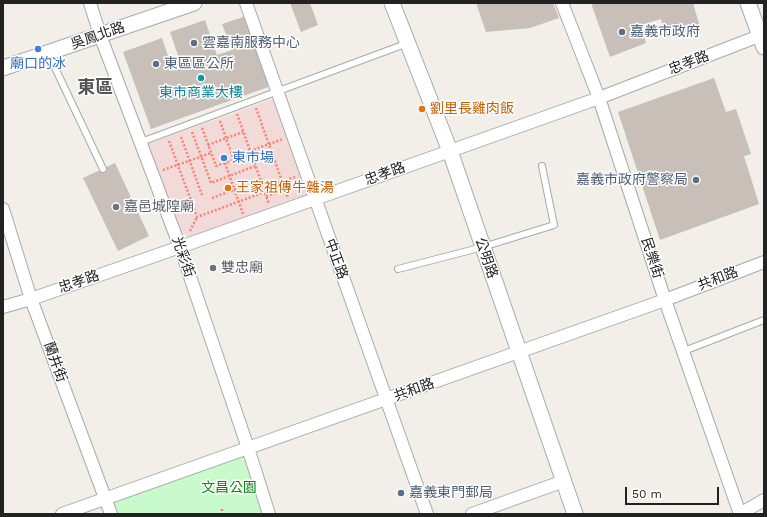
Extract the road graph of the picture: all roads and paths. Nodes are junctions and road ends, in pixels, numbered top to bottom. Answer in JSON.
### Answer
{"nodes":[{"id":1,"x":90,"y":3,"type":"edge"},
{"id":2,"x":194,"y":3,"type":"edge"},
{"id":3,"x":246,"y":3,"type":"edge"},
{"id":4,"x":392,"y":3,"type":"edge"},
{"id":5,"x":562,"y":3,"type":"edge"},
{"id":6,"x":748,"y":3,"type":"edge"},
{"id":7,"x":100,"y":35,"type":"junction"},
{"id":8,"x":763,"y":39,"type":"edge"},
{"id":9,"x":409,"y":43,"type":"junction"},
{"id":10,"x":48,"y":53,"type":"junction"},
{"id":11,"x":3,"y":68,"type":"edge"},
{"id":12,"x":278,"y":92,"type":"junction"},
{"id":13,"x":599,"y":98,"type":"junction"},
{"id":14,"x":253,"y":101,"type":"junction"},
{"id":15,"x":234,"y":108,"type":"junction"},
{"id":16,"x":218,"y":114,"type":"junction"},
{"id":17,"x":200,"y":121,"type":"junction"},
{"id":18,"x":190,"y":124,"type":"junction"},
{"id":19,"x":178,"y":129,"type":"junction"},
{"id":20,"x":243,"y":132,"type":"junction"},
{"id":21,"x":166,"y":133,"type":"junction"},
{"id":22,"x":293,"y":135,"type":"junction"},
{"id":23,"x":226,"y":138,"type":"junction"},
{"id":24,"x":141,"y":142,"type":"junction"},
{"id":25,"x":268,"y":144,"type":"junction"},
{"id":26,"x":208,"y":145,"type":"junction"},
{"id":27,"x":450,"y":151,"type":"junction"},
{"id":28,"x":250,"y":152,"type":"junction"},
{"id":29,"x":211,"y":153,"type":"junction"},
{"id":30,"x":201,"y":157,"type":"junction"},
{"id":31,"x":234,"y":160,"type":"junction"},
{"id":32,"x":190,"y":161,"type":"junction"},
{"id":33,"x":225,"y":163,"type":"junction"},
{"id":34,"x":178,"y":165,"type":"junction"},
{"id":35,"x":256,"y":166,"type":"junction"},
{"id":36,"x":542,"y":166,"type":"dead end"},
{"id":37,"x":103,"y":169,"type":"dead end"},
{"id":38,"x":306,"y":173,"type":"junction"},
{"id":39,"x":153,"y":174,"type":"junction"},
{"id":40,"x":230,"y":176,"type":"junction"},
{"id":41,"x":260,"y":180,"type":"junction"},
{"id":42,"x":282,"y":182,"type":"junction"},
{"id":43,"x":263,"y":188,"type":"junction"},
{"id":44,"x":234,"y":190,"type":"junction"},
{"id":45,"x":284,"y":190,"type":"junction"},
{"id":46,"x":265,"y":192,"type":"junction"},
{"id":47,"x":202,"y":195,"type":"dead end"},
{"id":48,"x":266,"y":196,"type":"junction"},
{"id":49,"x":212,"y":198,"type":"dead end"},
{"id":50,"x":315,"y":199,"type":"junction"},
{"id":51,"x":239,"y":202,"type":"junction"},
{"id":52,"x":291,"y":208,"type":"junction"},
{"id":53,"x":3,"y":209,"type":"edge"},
{"id":54,"x":273,"y":214,"type":"junction"},
{"id":55,"x":246,"y":224,"type":"junction"},
{"id":56,"x":180,"y":247,"type":"junction"},
{"id":57,"x":483,"y":247,"type":"junction"},
{"id":58,"x":764,"y":262,"type":"edge"},
{"id":59,"x":398,"y":269,"type":"dead end"},
{"id":60,"x":31,"y":299,"type":"junction"},
{"id":61,"x":665,"y":300,"type":"junction"},
{"id":62,"x":3,"y":307,"type":"edge"},
{"id":63,"x":764,"y":320,"type":"edge"},
{"id":64,"x":519,"y":352,"type":"junction"},
{"id":65,"x":684,"y":352,"type":"junction"},
{"id":66,"x":386,"y":400,"type":"junction"},
{"id":67,"x":248,"y":448,"type":"junction"},
{"id":68,"x":564,"y":482,"type":"junction"},
{"id":69,"x":105,"y":498,"type":"junction"},
{"id":70,"x":764,"y":500,"type":"edge"},
{"id":71,"x":222,"y":509,"type":"dead end"},
{"id":72,"x":62,"y":514,"type":"edge"},
{"id":73,"x":111,"y":514,"type":"edge"},
{"id":74,"x":222,"y":514,"type":"edge"},
{"id":75,"x":269,"y":514,"type":"edge"},
{"id":76,"x":427,"y":514,"type":"edge"},
{"id":77,"x":472,"y":514,"type":"edge"},
{"id":78,"x":575,"y":514,"type":"edge"},
{"id":79,"x":740,"y":514,"type":"edge"}],
"edges":[{"from":1,"to":7,"type":"street","name":"光彩街"},
{"from":2,"to":7,"type":"street","name":"吳鳳北路"},
{"from":3,"to":12,"type":"street","name":"中正路"},
{"from":4,"to":9,"type":"street","name":"公明路"},
{"from":5,"to":13,"type":"street","name":"民樂街"},
{"from":6,"to":8,"type":"street"},
{"from":7,"to":10,"type":"street","name":"吳鳳北路"},
{"from":7,"to":24,"type":"street","name":"光彩街"},
{"from":8,"to":13,"type":"street","name":"忠孝路"},
{"from":9,"to":12,"type":"lane"},
{"from":9,"to":27,"type":"street","name":"公明路"},
{"from":10,"to":11,"type":"street","name":"吳鳳北路"},
{"from":10,"to":37,"type":"lane"},
{"from":12,"to":14,"type":"lane"},
{"from":12,"to":22,"type":"street","name":"中正路"},
{"from":13,"to":27,"type":"street","name":"忠孝路"},
{"from":13,"to":61,"type":"street","name":"民樂街"},
{"from":14,"to":15,"type":"lane"},
{"from":14,"to":25,"type":"path"},
{"from":15,"to":16,"type":"lane"},
{"from":15,"to":20,"type":"path"},
{"from":16,"to":17,"type":"lane"},
{"from":16,"to":23,"type":"path"},
{"from":17,"to":18,"type":"lane"},
{"from":17,"to":26,"type":"path"},
{"from":18,"to":19,"type":"lane"},
{"from":18,"to":30,"type":"path"},
{"from":19,"to":21,"type":"lane"},
{"from":19,"to":32,"type":"path"},
{"from":20,"to":23,"type":"path"},
{"from":20,"to":28,"type":"path"},
{"from":21,"to":24,"type":"lane"},
{"from":21,"to":34,"type":"path"},
{"from":22,"to":25,"type":"path"},
{"from":22,"to":38,"type":"street","name":"中正路"},
{"from":23,"to":26,"type":"path"},
{"from":23,"to":31,"type":"path"},
{"from":24,"to":39,"type":"street","name":"光彩街"},
{"from":25,"to":28,"type":"path"},
{"from":25,"to":42,"type":"path"},
{"from":26,"to":29,"type":"path"},
{"from":27,"to":50,"type":"street","name":"忠孝路"},
{"from":27,"to":57,"type":"street","name":"公明路"},
{"from":28,"to":31,"type":"path"},
{"from":28,"to":35,"type":"path"},
{"from":29,"to":30,"type":"path"},
{"from":29,"to":33,"type":"path"},
{"from":30,"to":32,"type":"path"},
{"from":30,"to":40,"type":"path"},
{"from":31,"to":33,"type":"path"},
{"from":32,"to":34,"type":"path"},
{"from":32,"to":47,"type":"path"},
{"from":33,"to":40,"type":"path"},
{"from":34,"to":39,"type":"path"},
{"from":34,"to":51,"type":"path"},
{"from":35,"to":40,"type":"path"},
{"from":35,"to":41,"type":"path"},
{"from":36,"to":57,"type":"lane"},
{"from":38,"to":42,"type":"path"},
{"from":38,"to":50,"type":"street","name":"中正路"},
{"from":39,"to":56,"type":"street","name":"光彩街"},
{"from":40,"to":44,"type":"path"},
{"from":41,"to":43,"type":"path"},
{"from":41,"to":44,"type":"path"},
{"from":42,"to":43,"type":"path"},
{"from":42,"to":45,"type":"path"},
{"from":43,"to":46,"type":"path"},
{"from":44,"to":49,"type":"path"},
{"from":44,"to":51,"type":"path"},
{"from":45,"to":48,"type":"path"},
{"from":45,"to":52,"type":"path"},
{"from":46,"to":48,"type":"path"},
{"from":46,"to":51,"type":"path"},
{"from":48,"to":54,"type":"path"},
{"from":50,"to":52,"type":"street","name":"忠孝路"},
{"from":50,"to":66,"type":"street","name":"中正路"},
{"from":51,"to":55,"type":"path"},
{"from":52,"to":54,"type":"street","name":"忠孝路"},
{"from":53,"to":60,"type":"street","name":"蘭井街"},
{"from":54,"to":55,"type":"street","name":"忠孝路"},
{"from":55,"to":56,"type":"street","name":"忠孝路"},
{"from":56,"to":60,"type":"street","name":"忠孝路"},
{"from":56,"to":67,"type":"street","name":"光彩街"},
{"from":57,"to":59,"type":"lane"},
{"from":57,"to":64,"type":"street","name":"公明路"},
{"from":58,"to":61,"type":"street","name":"共和路"},
{"from":60,"to":62,"type":"street","name":"忠孝路"},
{"from":60,"to":69,"type":"street","name":"蘭井街"},
{"from":61,"to":64,"type":"street","name":"共和路"},
{"from":61,"to":65,"type":"street","name":"民樂街"},
{"from":63,"to":65,"type":"lane"},
{"from":64,"to":66,"type":"street","name":"共和路"},
{"from":64,"to":68,"type":"street","name":"公明路"},
{"from":65,"to":79,"type":"street","name":"民樂街"},
{"from":66,"to":67,"type":"street","name":"共和路"},
{"from":66,"to":76,"type":"street","name":"中正路"},
{"from":67,"to":69,"type":"street","name":"共和路"},
{"from":67,"to":75,"type":"street","name":"光彩街"},
{"from":68,"to":77,"type":"street"},
{"from":68,"to":78,"type":"street","name":"公明路"},
{"from":69,"to":72,"type":"street","name":"共和路"},
{"from":69,"to":73,"type":"street","name":"蘭井街"},
{"from":70,"to":79,"type":"street"},
{"from":71,"to":74,"type":"path"}]}
